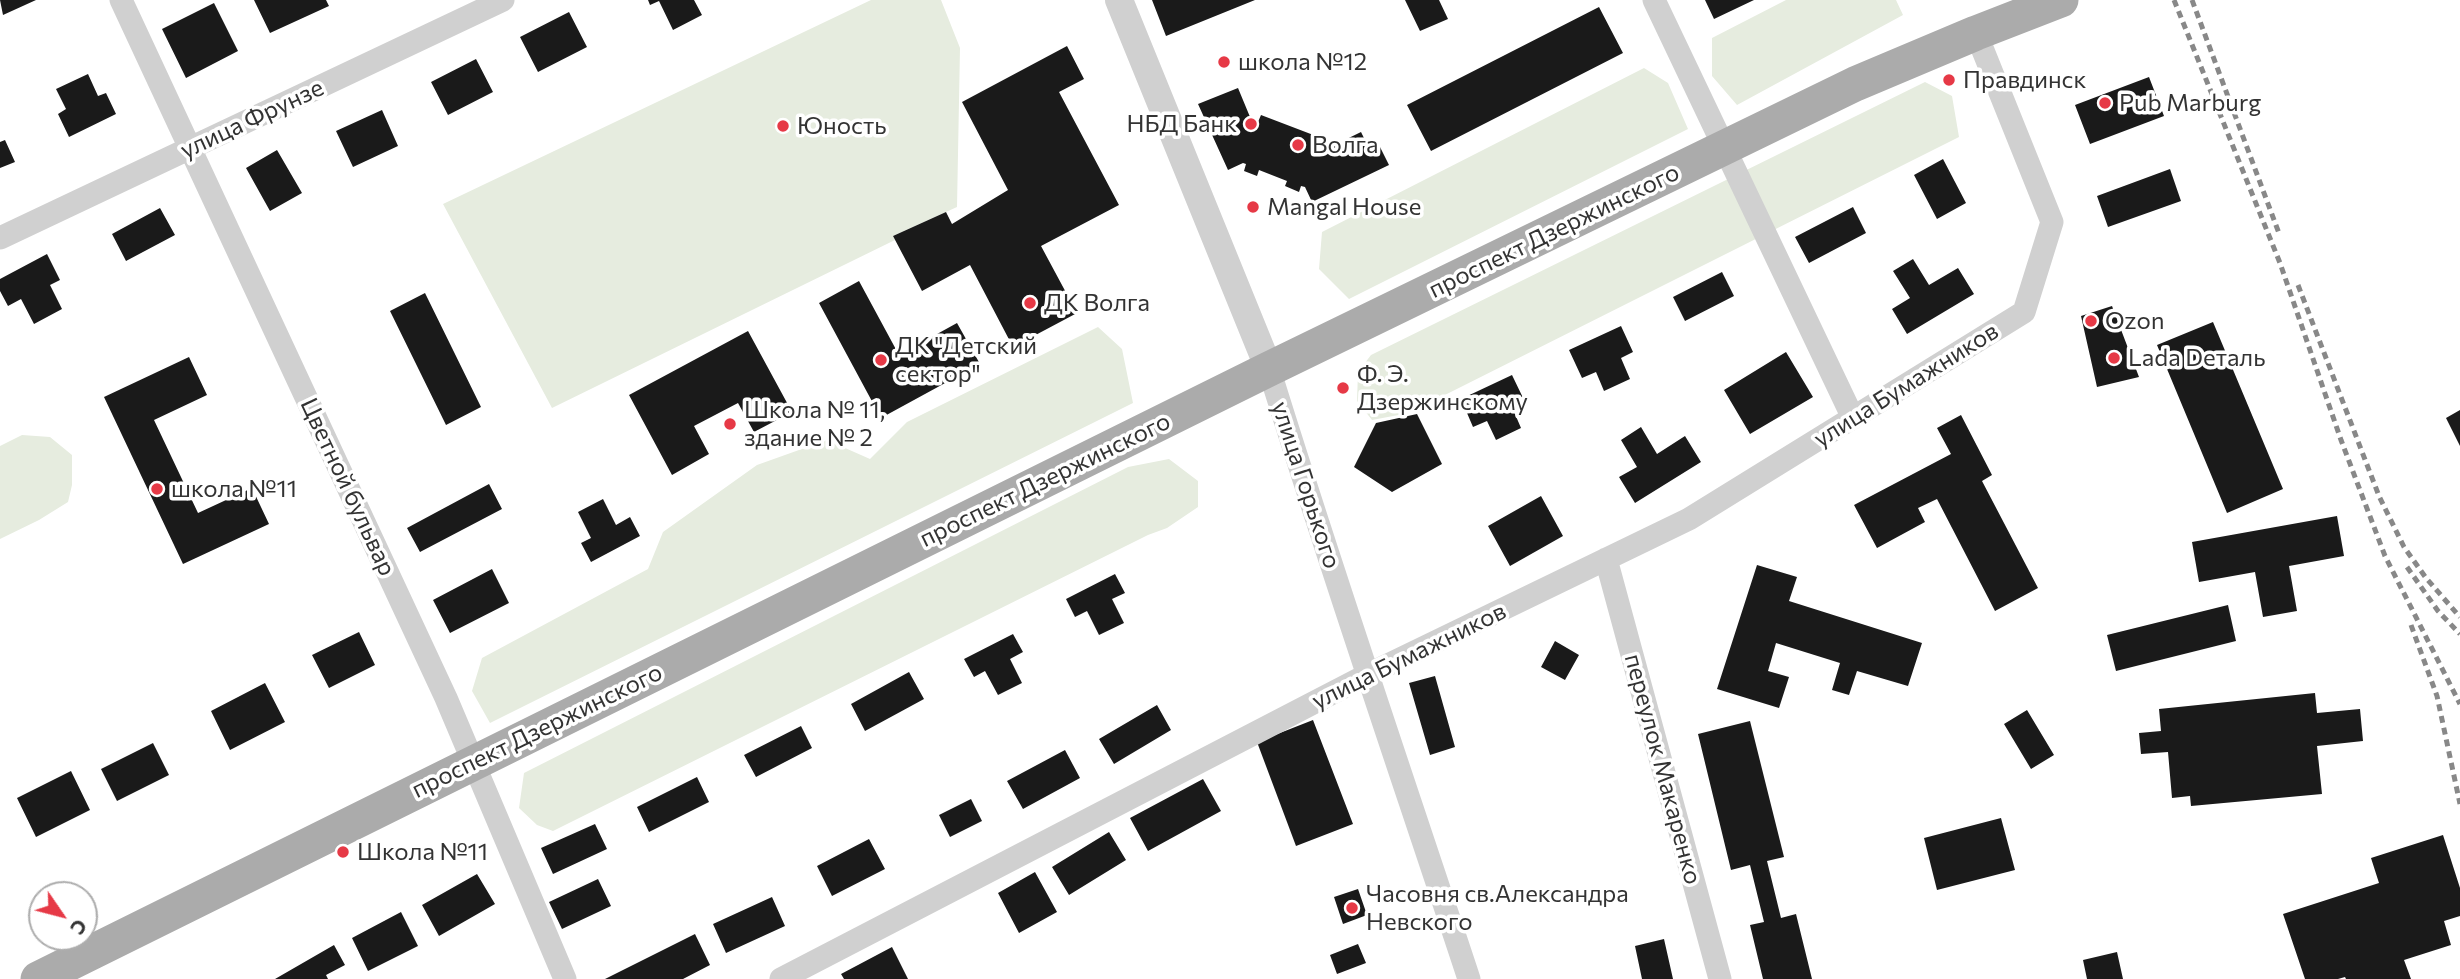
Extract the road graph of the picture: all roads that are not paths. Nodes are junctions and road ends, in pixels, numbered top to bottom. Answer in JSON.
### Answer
{"nodes":[{"id":1,"x":121,"y":0,"type":"edge"},
{"id":2,"x":503,"y":0,"type":"edge"},
{"id":3,"x":1119,"y":0,"type":"edge"},
{"id":4,"x":1654,"y":0,"type":"edge"},
{"id":5,"x":2061,"y":0,"type":"edge"},
{"id":6,"x":1976,"y":33,"type":"junction"},
{"id":7,"x":190,"y":149,"type":"junction"},
{"id":8,"x":1724,"y":149,"type":"junction"},
{"id":9,"x":0,"y":238,"type":"edge"},
{"id":10,"x":1269,"y":369,"type":"junction"},
{"id":11,"x":1853,"y":418,"type":"junction"},
{"id":12,"x":1606,"y":559,"type":"junction"},
{"id":13,"x":1369,"y":674,"type":"junction"},
{"id":14,"x":472,"y":763,"type":"junction"},
{"id":15,"x":38,"y":979,"type":"edge"},
{"id":16,"x":565,"y":979,"type":"edge"},
{"id":17,"x":781,"y":979,"type":"edge"},
{"id":18,"x":1469,"y":979,"type":"edge"},
{"id":19,"x":1720,"y":979,"type":"edge"}],
"edges":[{"from":1,"to":7,"type":"street","name":"Цветной бульвар"},
{"from":2,"to":7,"type":"street","name":"улица Фрунзе"},
{"from":3,"to":10,"type":"street","name":"улица Горького"},
{"from":4,"to":8,"type":"street"},
{"from":5,"to":6,"type":"main road","name":"проспект Дзержинского"},
{"from":6,"to":8,"type":"main road","name":"проспект Дзержинского"},
{"from":6,"to":11,"type":"street","name":"улица Бумажников"},
{"from":7,"to":9,"type":"street","name":"улица Фрунзе"},
{"from":7,"to":14,"type":"street","name":"Цветной бульвар"},
{"from":8,"to":10,"type":"main road","name":"проспект Дзержинского"},
{"from":8,"to":11,"type":"street"},
{"from":10,"to":13,"type":"street","name":"улица Горького"},
{"from":10,"to":14,"type":"main road","name":"проспект Дзержинского"},
{"from":11,"to":12,"type":"street","name":"улица Бумажников"},
{"from":12,"to":13,"type":"street","name":"улица Бумажников"},
{"from":12,"to":19,"type":"street","name":"переулок Макаренко"},
{"from":13,"to":17,"type":"street","name":"улица Бумажников"},
{"from":13,"to":18,"type":"street","name":"улица Горького"},
{"from":14,"to":15,"type":"main road","name":"проспект Дзержинского"},
{"from":14,"to":16,"type":"street","name":"Цветной бульвар"}]}
